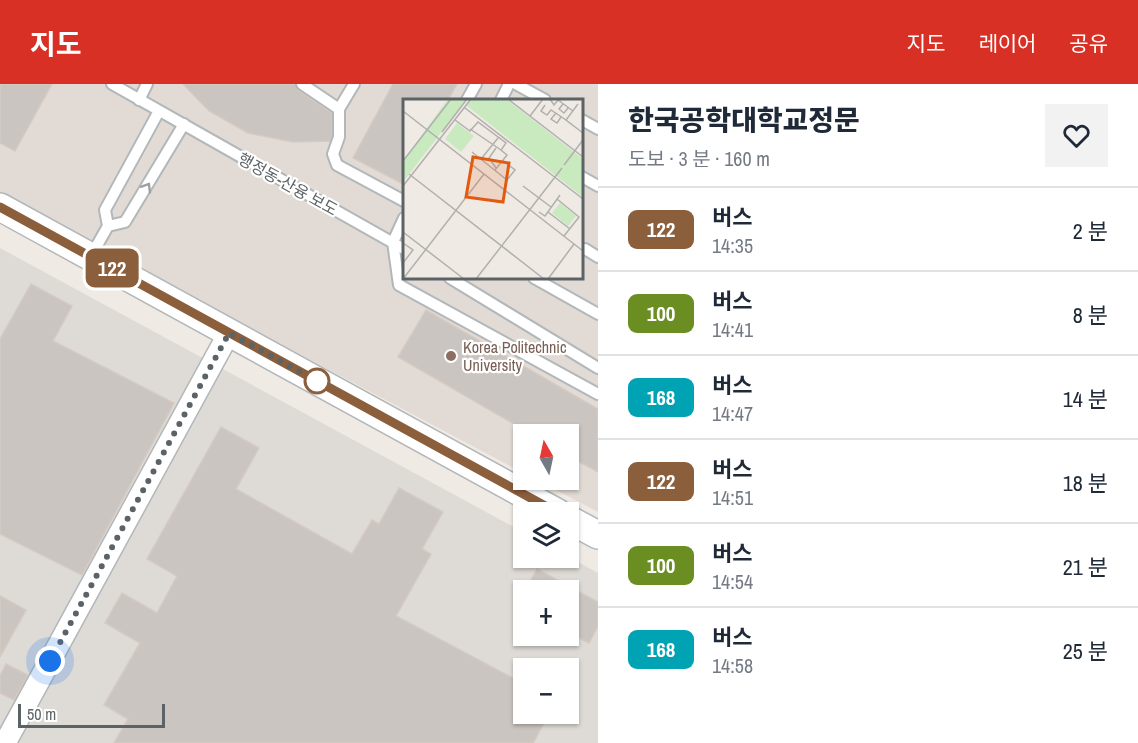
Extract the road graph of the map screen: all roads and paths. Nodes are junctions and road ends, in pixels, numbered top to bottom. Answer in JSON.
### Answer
{"nodes":[{"id":1,"x":112,"y":84,"type":"edge"},
{"id":2,"x":147,"y":84,"type":"edge"},
{"id":3,"x":302,"y":84,"type":"edge"},
{"id":4,"x":354,"y":84,"type":"edge"},
{"id":5,"x":476,"y":84,"type":"edge"},
{"id":6,"x":509,"y":84,"type":"edge"},
{"id":7,"x":516,"y":84,"type":"edge"},
{"id":8,"x":468,"y":99,"type":"edge"},
{"id":9,"x":502,"y":99,"type":"edge"},
{"id":10,"x":544,"y":99,"type":"edge"},
{"id":11,"x":139,"y":100,"type":"junction"},
{"id":12,"x":339,"y":109,"type":"junction"},
{"id":13,"x":159,"y":111,"type":"junction"},
{"id":14,"x":583,"y":121,"type":"edge"},
{"id":15,"x":184,"y":124,"type":"junction"},
{"id":16,"x":598,"y":129,"type":"edge"},
{"id":17,"x":583,"y":178,"type":"edge"},
{"id":18,"x":598,"y":186,"type":"edge"},
{"id":19,"x":403,"y":200,"type":"edge"},
{"id":20,"x":0,"y":207,"type":"edge"},
{"id":21,"x":403,"y":222,"type":"edge"},
{"id":22,"x":108,"y":225,"type":"junction"},
{"id":23,"x":393,"y":242,"type":"junction"},
{"id":24,"x":403,"y":248,"type":"edge"},
{"id":25,"x":585,"y":249,"type":"dead end"},
{"id":26,"x":91,"y":256,"type":"junction"},
{"id":27,"x":598,"y":257,"type":"edge"},
{"id":28,"x":452,"y":279,"type":"edge"},
{"id":29,"x":536,"y":279,"type":"edge"},
{"id":30,"x":598,"y":314,"type":"edge"},
{"id":31,"x":229,"y":333,"type":"junction"},
{"id":32,"x":598,"y":368,"type":"edge"},
{"id":33,"x":598,"y":394,"type":"edge"},
{"id":34,"x":538,"y":502,"type":"edge"},
{"id":35,"x":579,"y":525,"type":"edge"},
{"id":36,"x":598,"y":535,"type":"edge"},
{"id":37,"x":5,"y":743,"type":"edge"}],
"edges":[{"from":1,"to":11,"type":"lane","name":"행정동-산융 보도"},
{"from":2,"to":11,"type":"lane"},
{"from":3,"to":12,"type":"lane"},
{"from":4,"to":12,"type":"lane"},
{"from":5,"to":8,"type":"lane"},
{"from":6,"to":9,"type":"lane"},
{"from":7,"to":10,"type":"lane"},
{"from":11,"to":13,"type":"lane","name":"행정동-산융 보도"},
{"from":12,"to":19,"type":"lane"},
{"from":13,"to":15,"type":"lane","name":"행정동-산융 보도"},
{"from":13,"to":22,"type":"lane"},
{"from":14,"to":16,"type":"lane"},
{"from":22,"to":15,"type":"lane","one_way":true},
{"from":15,"to":23,"type":"lane","name":"행정동-산융 보도"},
{"from":17,"to":18,"type":"lane"},
{"from":20,"to":26,"type":"street"},
{"from":21,"to":23,"type":"lane"},
{"from":22,"to":26,"type":"lane"},
{"from":23,"to":24,"type":"lane","name":"행정동-산융 보도"},
{"from":23,"to":33,"type":"lane"},
{"from":25,"to":27,"type":"lane"},
{"from":26,"to":31,"type":"street"},
{"from":28,"to":32,"type":"lane"},
{"from":29,"to":30,"type":"lane"},
{"from":31,"to":34,"type":"street"},
{"from":31,"to":37,"type":"street"},
{"from":35,"to":36,"type":"street"}]}
